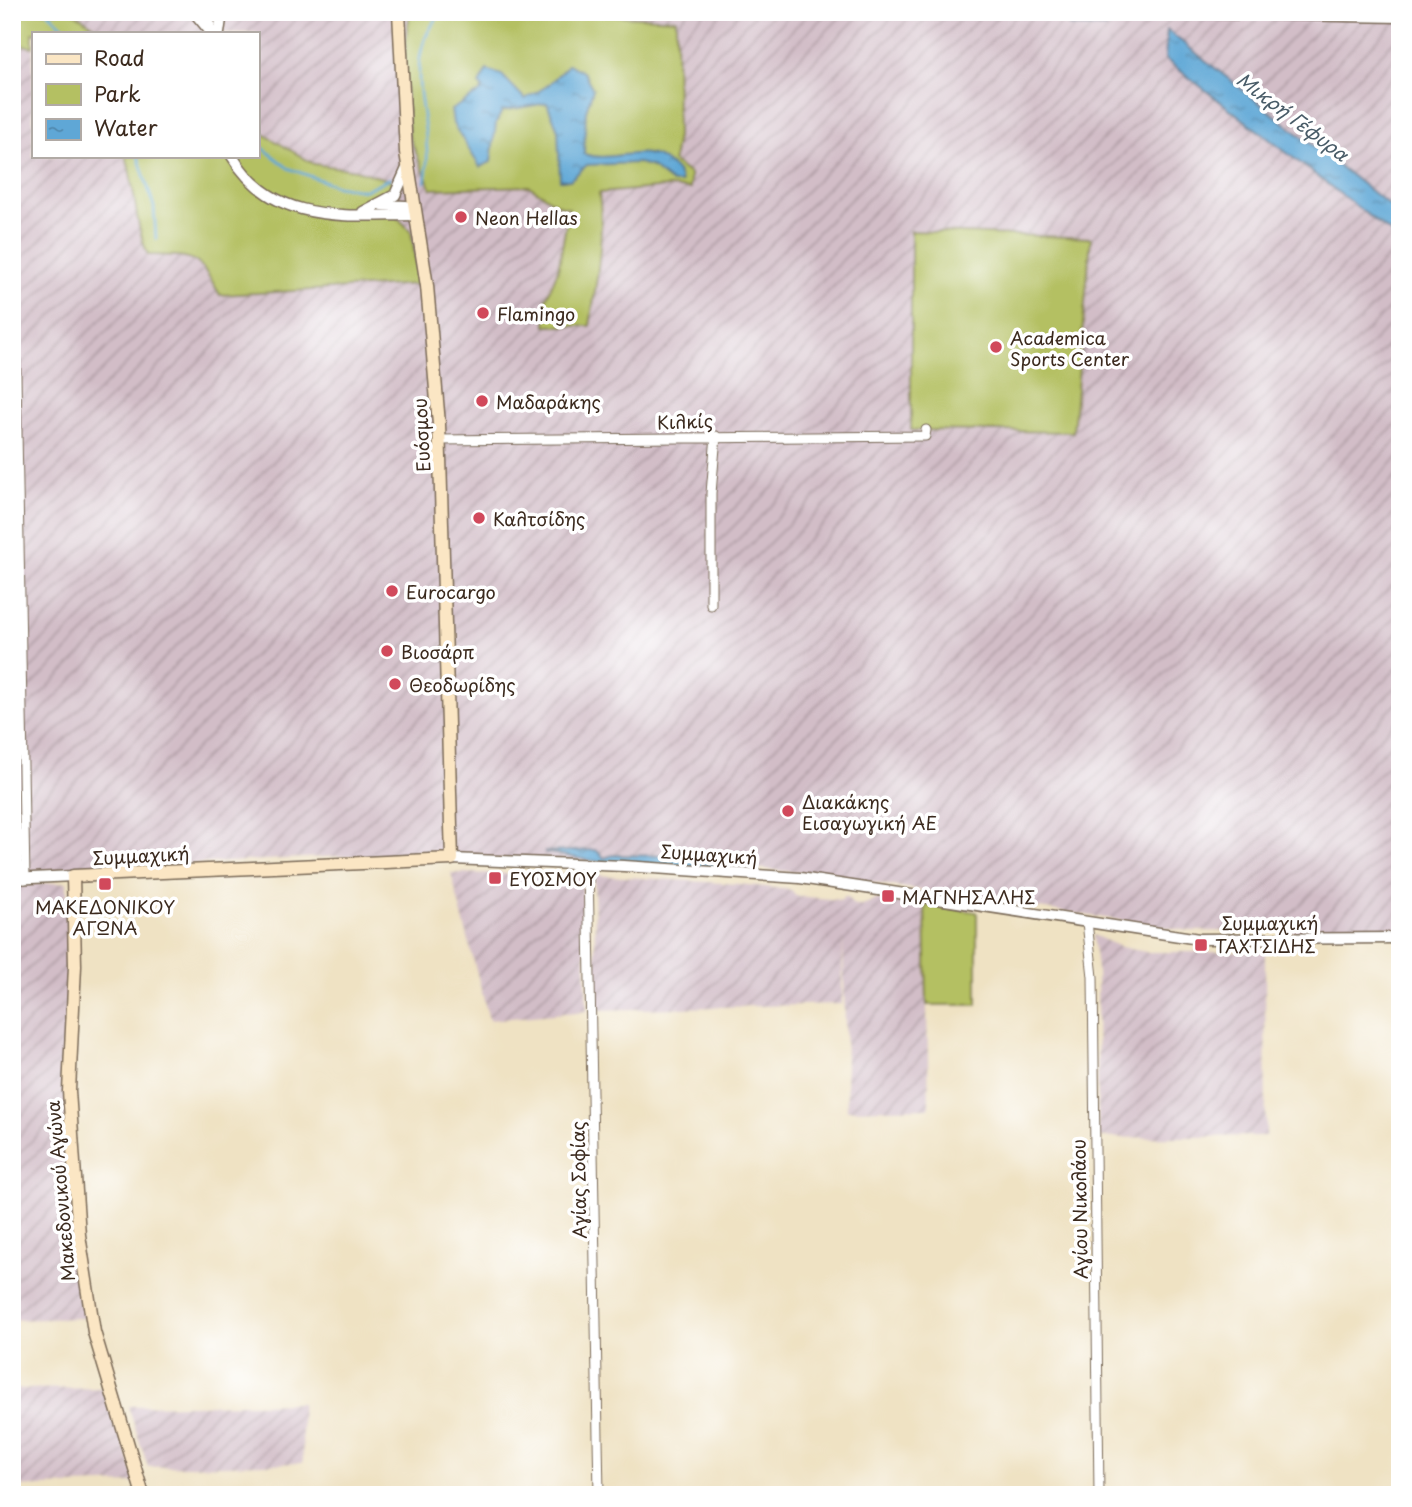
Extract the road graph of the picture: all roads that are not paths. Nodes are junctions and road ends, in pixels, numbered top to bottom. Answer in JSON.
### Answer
{"nodes":[{"id":1,"x":194,"y":12,"type":"edge"},
{"id":2,"x":209,"y":12,"type":"edge"},
{"id":3,"x":222,"y":12,"type":"edge"},
{"id":4,"x":1120,"y":12,"type":"edge"},
{"id":5,"x":398,"y":16,"type":"edge"},
{"id":6,"x":1400,"y":17,"type":"edge"},
{"id":7,"x":213,"y":32,"type":"edge"},
{"id":8,"x":12,"y":150,"type":"edge"},
{"id":9,"x":234,"y":158,"type":"edge"},
{"id":10,"x":408,"y":166,"type":"junction"},
{"id":11,"x":381,"y":205,"type":"junction"},
{"id":12,"x":358,"y":214,"type":"junction"},
{"id":13,"x":416,"y":215,"type":"junction"},
{"id":14,"x":926,"y":430,"type":"dead end"},
{"id":15,"x":716,"y":436,"type":"junction"},
{"id":16,"x":439,"y":440,"type":"junction"},
{"id":17,"x":711,"y":605,"type":"dead end"},
{"id":18,"x":452,"y":859,"type":"junction"},
{"id":19,"x":588,"y":864,"type":"junction"},
{"id":20,"x":73,"y":876,"type":"junction"},
{"id":21,"x":12,"y":879,"type":"edge"},
{"id":22,"x":25,"y":879,"type":"junction"},
{"id":23,"x":1087,"y":922,"type":"junction"},
{"id":24,"x":1400,"y":938,"type":"edge"},
{"id":25,"x":143,"y":1495,"type":"edge"},
{"id":26,"x":599,"y":1495,"type":"edge"},
{"id":27,"x":1099,"y":1495,"type":"edge"}],
"edges":[{"from":1,"to":7,"type":"street"},
{"from":2,"to":7,"type":"street"},
{"from":3,"to":7,"type":"street"},
{"from":4,"to":6,"type":"street"},
{"from":5,"to":10,"type":"main road","name":"Ευόσμου"},
{"from":8,"to":22,"type":"street"},
{"from":9,"to":12,"type":"street"},
{"from":10,"to":11,"type":"street"},
{"from":10,"to":13,"type":"main road","name":"Ευόσμου"},
{"from":11,"to":12,"type":"street"},
{"from":11,"to":13,"type":"street"},
{"from":12,"to":13,"type":"street"},
{"from":13,"to":16,"type":"main road","name":"Ευόσμου"},
{"from":14,"to":15,"type":"street","name":"Κιλκίς"},
{"from":15,"to":16,"type":"street","name":"Κιλκίς"},
{"from":15,"to":17,"type":"street"},
{"from":16,"to":18,"type":"main road","name":"Ευόσμου"},
{"from":18,"to":19,"type":"street","name":"Συμμαχική"},
{"from":18,"to":20,"type":"main road","name":"Συμμαχική"},
{"from":19,"to":23,"type":"street","name":"Συμμαχική"},
{"from":19,"to":26,"type":"street","name":"Αγίας Σοφίας"},
{"from":20,"to":22,"type":"street","name":"Συμμαχική"},
{"from":20,"to":25,"type":"main road","name":"Μακεδονικού Αγώνα"},
{"from":21,"to":22,"type":"street","name":"Συμμαχική"},
{"from":23,"to":24,"type":"street","name":"Συμμαχική"},
{"from":23,"to":27,"type":"street","name":"Αγίου Νικολάου"}]}
